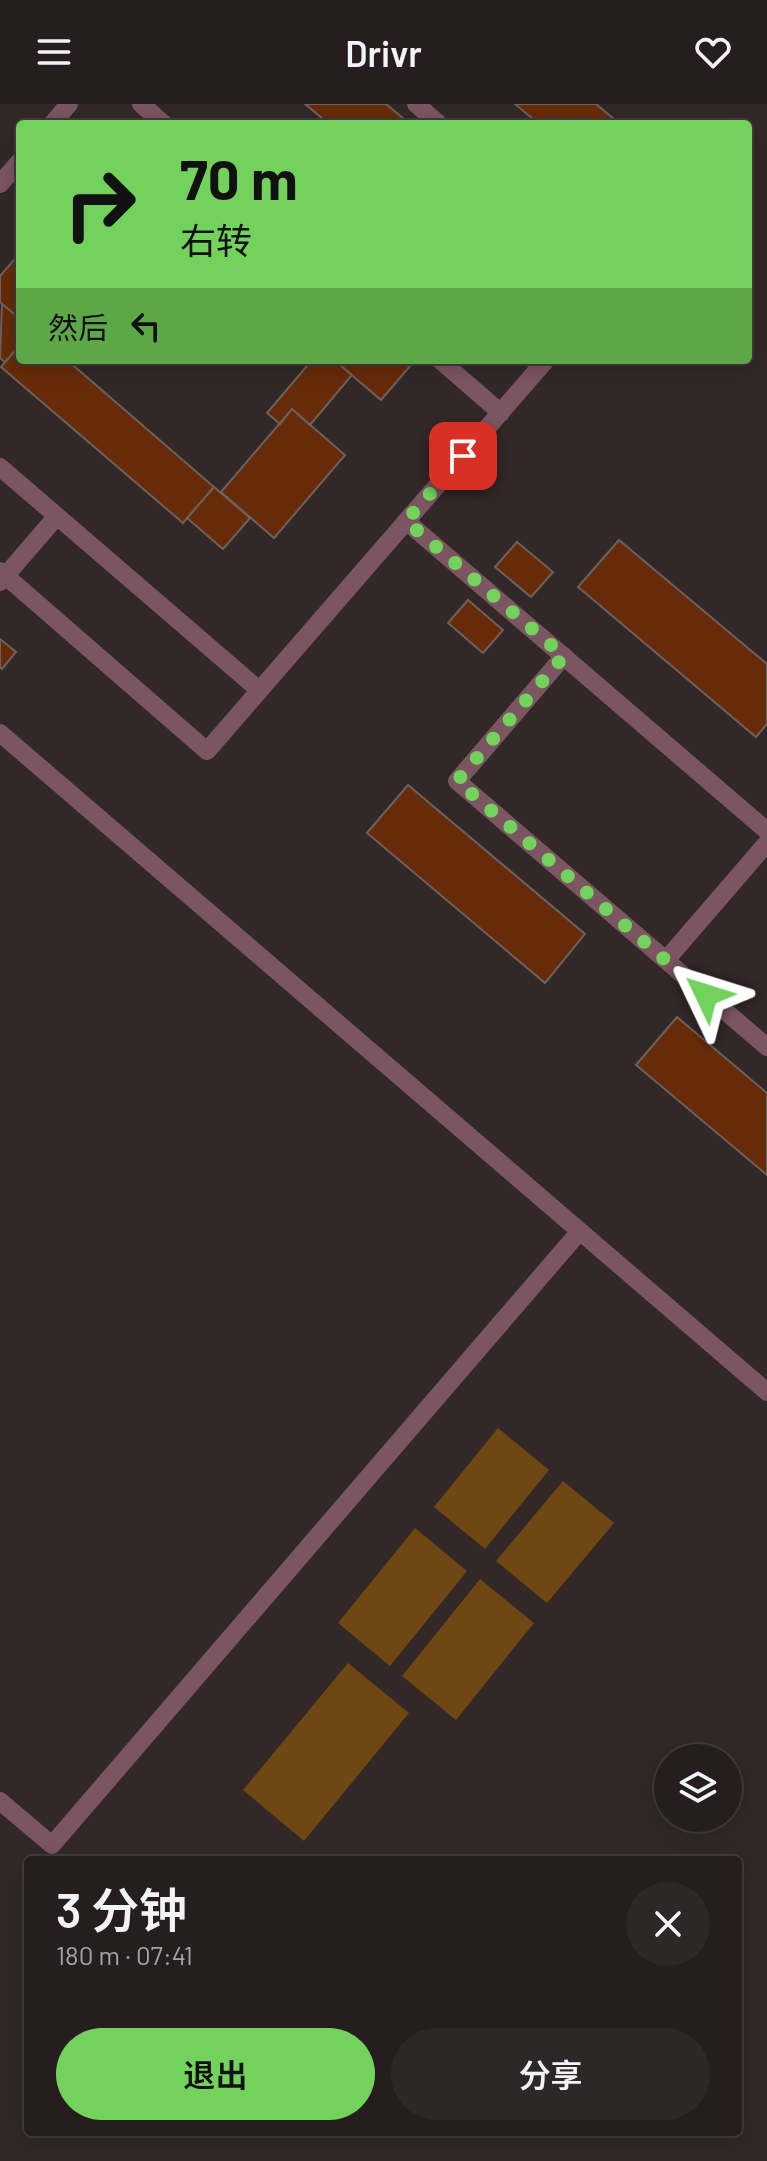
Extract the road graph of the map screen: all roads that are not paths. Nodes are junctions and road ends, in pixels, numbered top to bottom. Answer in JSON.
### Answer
{"nodes":[{"id":1,"x":69,"y":104,"type":"edge"},
{"id":2,"x":141,"y":104,"type":"edge"},
{"id":3,"x":416,"y":104,"type":"edge"},
{"id":4,"x":55,"y":120,"type":"edge"},
{"id":5,"x":159,"y":120,"type":"edge"},
{"id":6,"x":434,"y":120,"type":"edge"},
{"id":7,"x":16,"y":166,"type":"edge"},
{"id":8,"x":0,"y":184,"type":"edge"},
{"id":9,"x":445,"y":364,"type":"edge"},
{"id":10,"x":543,"y":364,"type":"edge"},
{"id":11,"x":501,"y":413,"type":"junction"},
{"id":12,"x":0,"y":467,"type":"edge"},
{"id":13,"x":57,"y":516,"type":"junction"},
{"id":14,"x":406,"y":521,"type":"junction"},
{"id":15,"x":2,"y":576,"type":"edge"},
{"id":16,"x":564,"y":656,"type":"junction"},
{"id":17,"x":259,"y":690,"type":"junction"},
{"id":18,"x":0,"y":733,"type":"edge"},
{"id":19,"x":767,"y":831,"type":"edge"},
{"id":20,"x":767,"y":843,"type":"edge"},
{"id":21,"x":666,"y":960,"type":"junction"},
{"id":22,"x":767,"y":1047,"type":"edge"},
{"id":23,"x":580,"y":1231,"type":"junction"},
{"id":24,"x":767,"y":1392,"type":"edge"},
{"id":25,"x":0,"y":1801,"type":"edge"}],
"edges":[{"from":1,"to":4,"type":"lane"},
{"from":2,"to":5,"type":"lane"},
{"from":3,"to":6,"type":"lane"},
{"from":7,"to":8,"type":"lane"},
{"from":9,"to":11,"type":"lane"},
{"from":10,"to":11,"type":"lane"},
{"from":11,"to":14,"type":"lane"},
{"from":12,"to":13,"type":"lane"},
{"from":13,"to":15,"type":"lane"},
{"from":13,"to":17,"type":"lane"},
{"from":14,"to":16,"type":"lane"},
{"from":14,"to":17,"type":"lane"},
{"from":15,"to":17,"type":"lane"},
{"from":16,"to":19,"type":"lane"},
{"from":16,"to":21,"type":"lane"},
{"from":18,"to":23,"type":"lane"},
{"from":20,"to":21,"type":"lane"},
{"from":21,"to":22,"type":"lane"},
{"from":23,"to":24,"type":"lane"},
{"from":23,"to":25,"type":"lane"}]}
